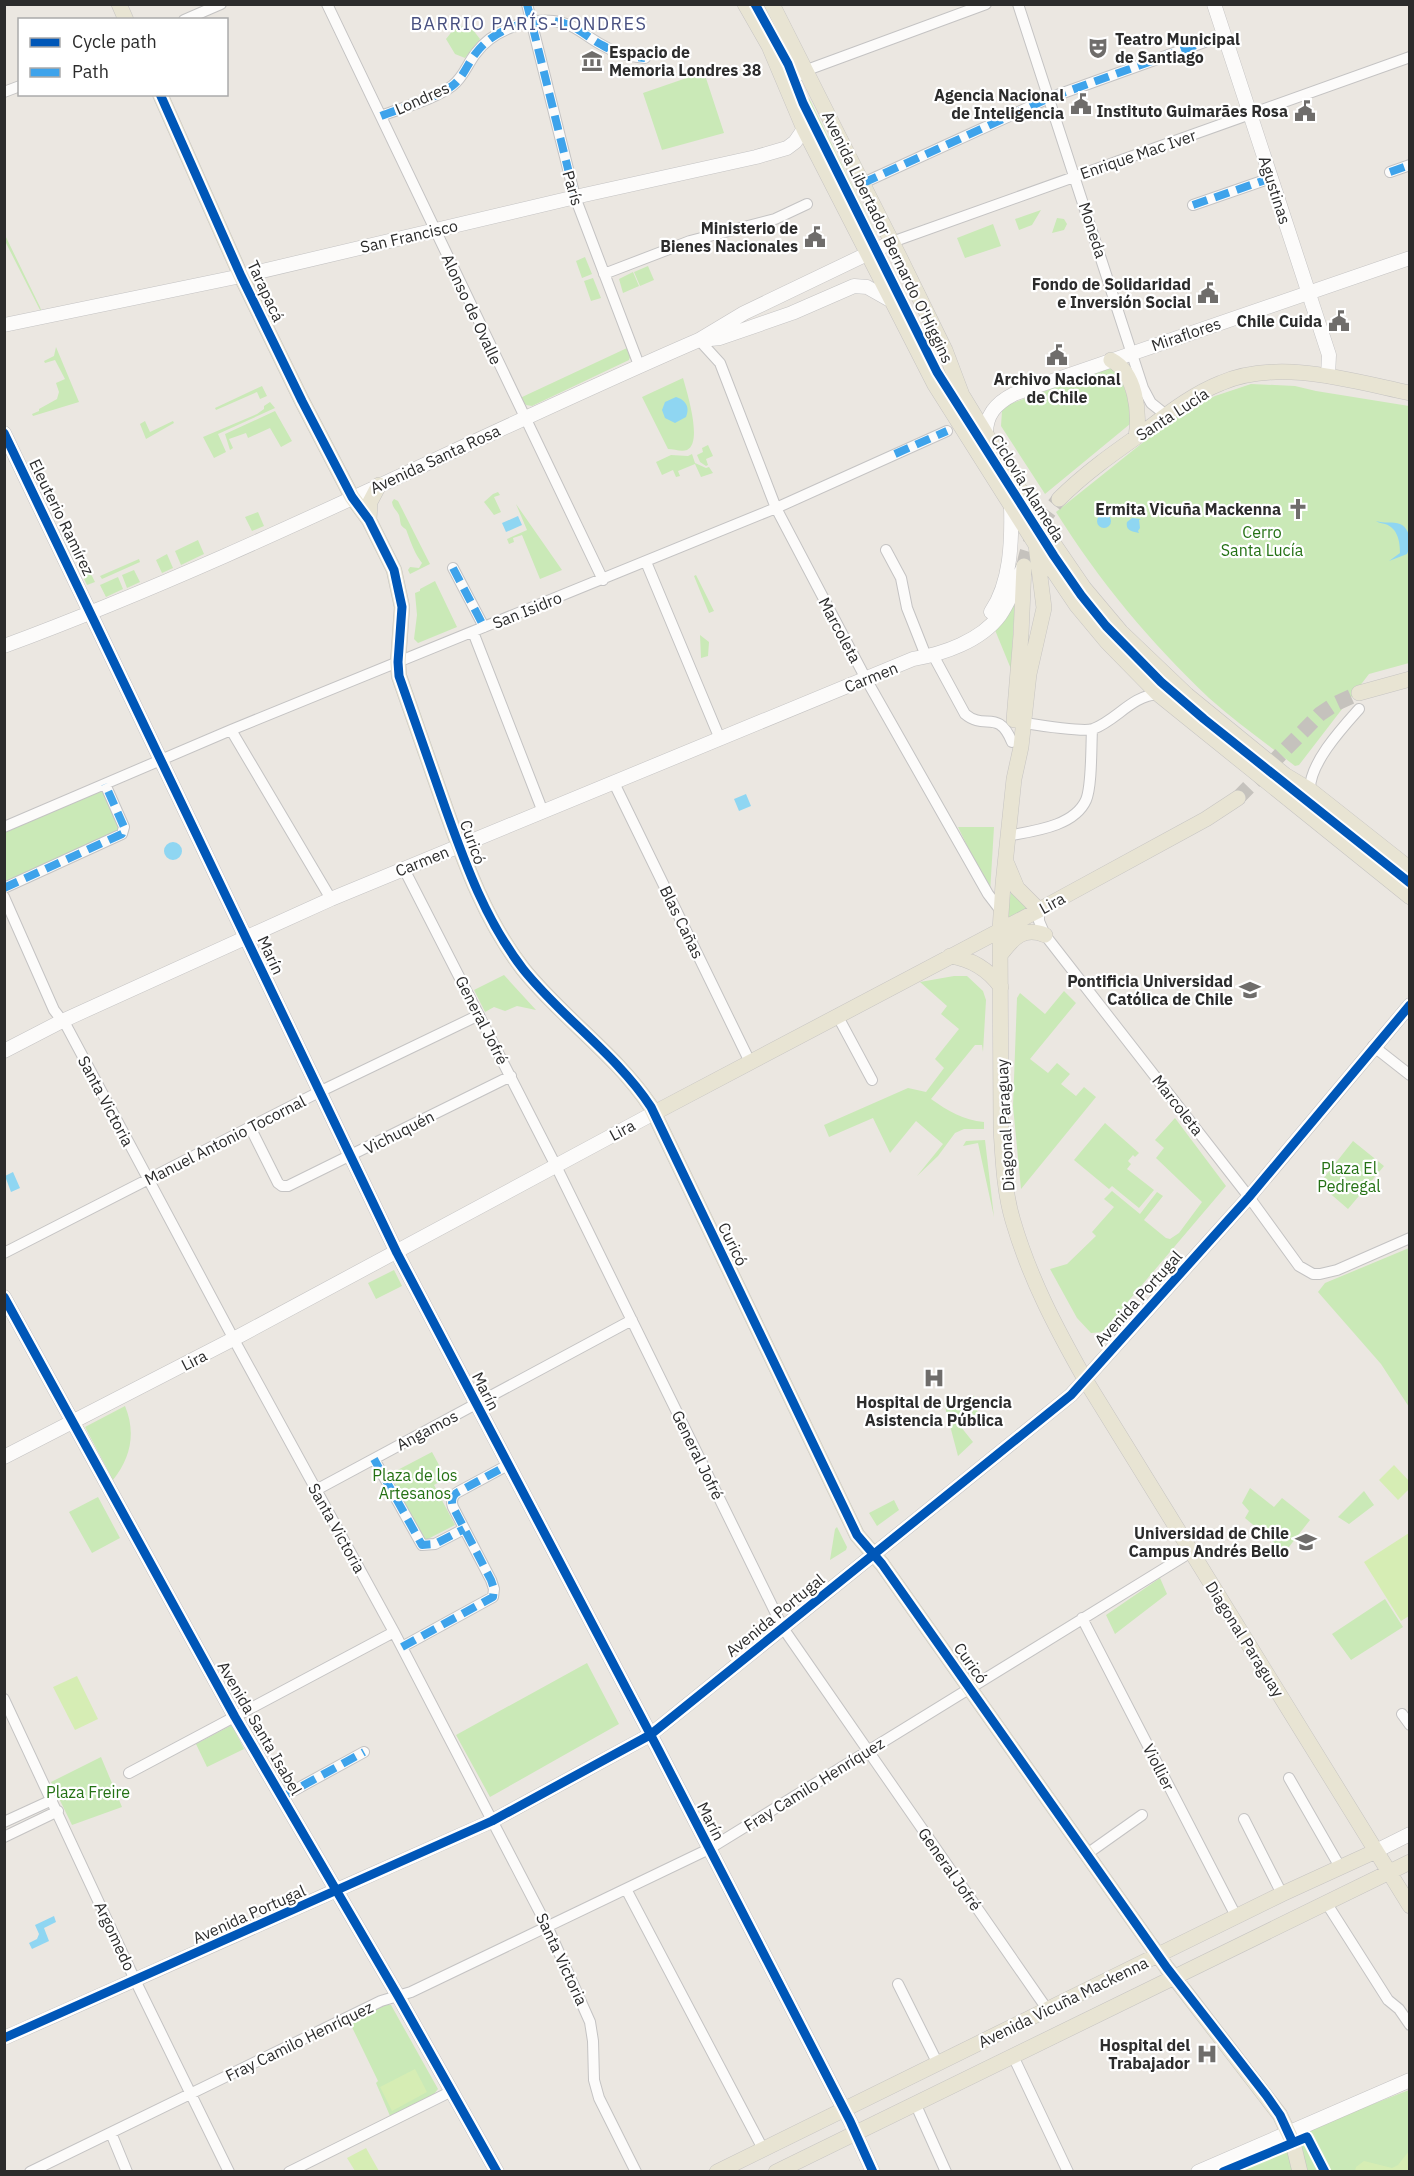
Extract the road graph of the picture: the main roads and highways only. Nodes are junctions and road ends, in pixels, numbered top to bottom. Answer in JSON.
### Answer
{"nodes":[{"id":1,"x":119,"y":4,"type":"edge"},
{"id":2,"x":745,"y":4,"type":"edge"},
{"id":3,"x":772,"y":4,"type":"edge"},
{"id":4,"x":1214,"y":4,"type":"edge"},
{"id":5,"x":125,"y":18,"type":"edge"},
{"id":6,"x":161,"y":96,"type":"edge"},
{"id":7,"x":804,"y":129,"type":"junction"},
{"id":8,"x":892,"y":242,"type":"junction"},
{"id":9,"x":868,"y":254,"type":"junction"},
{"id":10,"x":1410,"y":258,"type":"edge"},
{"id":11,"x":241,"y":276,"type":"junction"},
{"id":12,"x":1308,"y":293,"type":"junction"},
{"id":13,"x":890,"y":300,"type":"junction"},
{"id":14,"x":4,"y":325,"type":"edge"},
{"id":15,"x":699,"y":339,"type":"junction"},
{"id":16,"x":1111,"y":360,"type":"junction"},
{"id":17,"x":1328,"y":376,"type":"junction"},
{"id":18,"x":1410,"y":393,"type":"edge"},
{"id":19,"x":4,"y":433,"type":"edge"},
{"id":20,"x":986,"y":436,"type":"junction"},
{"id":21,"x":1136,"y":437,"type":"junction"},
{"id":22,"x":379,"y":485,"type":"junction"},
{"id":23,"x":352,"y":497,"type":"junction"},
{"id":24,"x":1059,"y":499,"type":"tunnel mouth"},
{"id":25,"x":1011,"y":506,"type":"junction"},
{"id":26,"x":369,"y":520,"type":"junction"},
{"id":27,"x":1036,"y":544,"type":"junction"},
{"id":28,"x":1023,"y":567,"type":"joint"},
{"id":29,"x":92,"y":614,"type":"junction"},
{"id":30,"x":399,"y":644,"type":"junction"},
{"id":31,"x":4,"y":646,"type":"edge"},
{"id":32,"x":929,"y":653,"type":"junction"},
{"id":33,"x":415,"y":655,"type":"road end"},
{"id":34,"x":1410,"y":679,"type":"edge"},
{"id":35,"x":1359,"y":693,"type":"tunnel mouth"},
{"id":36,"x":1014,"y":779,"type":"junction"},
{"id":37,"x":1238,"y":798,"type":"tunnel mouth"},
{"id":38,"x":458,"y":847,"type":"junction"},
{"id":39,"x":1005,"y":859,"type":"junction"},
{"id":40,"x":1410,"y":869,"type":"edge"},
{"id":41,"x":1410,"y":897,"type":"edge"},
{"id":42,"x":1038,"y":910,"type":"junction"},
{"id":43,"x":1000,"y":930,"type":"junction"},
{"id":44,"x":1045,"y":935,"type":"road end"},
{"id":45,"x":246,"y":937,"type":"junction"},
{"id":46,"x":1001,"y":954,"type":"junction"},
{"id":47,"x":950,"y":956,"type":"junction"},
{"id":48,"x":1000,"y":987,"type":"junction"},
{"id":49,"x":1410,"y":1005,"type":"edge"},
{"id":50,"x":4,"y":1051,"type":"edge"},
{"id":51,"x":654,"y":1113,"type":"junction"},
{"id":52,"x":397,"y":1253,"type":"junction"},
{"id":53,"x":4,"y":1296,"type":"edge"},
{"id":54,"x":1086,"y":1381,"type":"junction"},
{"id":55,"x":73,"y":1422,"type":"junction"},
{"id":56,"x":4,"y":1457,"type":"edge"},
{"id":57,"x":874,"y":1555,"type":"junction"},
{"id":58,"x":650,"y":1735,"type":"junction"},
{"id":59,"x":1410,"y":1834,"type":"edge"},
{"id":60,"x":1376,"y":1851,"type":"junction"},
{"id":61,"x":1410,"y":1862,"type":"edge"},
{"id":62,"x":1389,"y":1873,"type":"junction"},
{"id":63,"x":337,"y":1891,"type":"junction"},
{"id":64,"x":1410,"y":1906,"type":"edge"},
{"id":65,"x":1158,"y":1955,"type":"junction"},
{"id":66,"x":1174,"y":1977,"type":"junction"},
{"id":67,"x":4,"y":2038,"type":"edge"},
{"id":68,"x":1410,"y":2080,"type":"edge"},
{"id":69,"x":844,"y":2109,"type":"junction"},
{"id":70,"x":856,"y":2132,"type":"junction"},
{"id":71,"x":1288,"y":2133,"type":"junction"},
{"id":72,"x":497,"y":2172,"type":"edge"},
{"id":73,"x":717,"y":2172,"type":"edge"},
{"id":74,"x":776,"y":2172,"type":"edge"},
{"id":75,"x":873,"y":2172,"type":"edge"},
{"id":76,"x":1198,"y":2172,"type":"edge"},
{"id":77,"x":1300,"y":2172,"type":"edge"}],
"edges":[{"from":1,"to":5,"type":"main road"},
{"from":2,"to":7,"type":"main road","name":"Avenida Libertador Bernardo O'Higgins"},
{"from":3,"to":8,"type":"main road","name":"Avenida Libertador Bernardo O'Higgins"},
{"from":4,"to":12,"type":"main road","name":"Agustinas"},
{"from":6,"to":11,"type":"main road","name":"Tarapacá"},
{"from":7,"to":9,"type":"main road","name":"Avenida Libertador Bernardo O'Higgins"},
{"from":7,"to":11,"type":"main road","name":"San Francisco"},
{"from":8,"to":9,"type":"main road","name":"Enrique Mac Iver"},
{"from":8,"to":20,"type":"main road","name":"Avenida Libertador Bernardo O'Higgins"},
{"from":9,"to":13,"type":"main road","name":"Avenida Libertador Bernardo O'Higgins"},
{"from":9,"to":15,"type":"main road","name":"Avenida Santa Rosa"},
{"from":10,"to":12,"type":"main road","name":"Miraflores"},
{"from":11,"to":14,"type":"main road","name":"San Francisco"},
{"from":11,"to":23,"type":"main road","name":"Tarapacá"},
{"from":12,"to":16,"type":"main road","name":"Miraflores"},
{"from":12,"to":17,"type":"main road","name":"Agustinas"},
{"from":13,"to":15,"type":"main road","name":"Avenida Santa Rosa"},
{"from":13,"to":25,"type":"main road","name":"Avenida Libertador Bernardo O'Higgins"},
{"from":15,"to":22,"type":"main road","name":"Avenida Santa Rosa"},
{"from":16,"to":20,"type":"main road","name":"Miraflores"},
{"from":16,"to":21,"type":"main road"},
{"from":17,"to":18,"type":"main road","name":"Santa Lucía"},
{"from":17,"to":21,"type":"main road","name":"Santa Lucía"},
{"from":19,"to":29,"type":"main road","name":"Eleuterio Ramírez"},
{"from":20,"to":40,"type":"main road","name":"Avenida Libertador Bernardo O'Higgins"},
{"from":21,"to":24,"type":"main road","name":"Santa Lucía"},
{"from":22,"to":23,"type":"main road","name":"Avenida Santa Rosa"},
{"from":22,"to":26,"type":"main road"},
{"from":23,"to":26,"type":"main road","name":"Curicó"},
{"from":23,"to":29,"type":"main road","name":"Avenida Santa Rosa"},
{"from":25,"to":27,"type":"main road","name":"Avenida Libertador Bernardo O'Higgins"},
{"from":25,"to":32,"type":"main road","name":"Carmen"},
{"from":26,"to":30,"type":"main road","name":"Curicó"},
{"from":27,"to":36,"type":"main road","name":"Diagonal Paraguay"},
{"from":27,"to":41,"type":"main road","name":"Avenida Libertador Bernardo O'Higgins"},
{"from":28,"to":32,"type":"main road","name":"Carmen"},
{"from":28,"to":36,"type":"main road","name":"Diagonal Paraguay"},
{"from":29,"to":31,"type":"main road","name":"Avenida Santa Rosa"},
{"from":29,"to":45,"type":"main road","name":"Marín"},
{"from":30,"to":33,"type":"main road"},
{"from":30,"to":38,"type":"main road","name":"Curicó"},
{"from":32,"to":38,"type":"main road","name":"Carmen"},
{"from":34,"to":35,"type":"main road"},
{"from":36,"to":39,"type":"main road","name":"Diagonal Paraguay"},
{"from":37,"to":42,"type":"main road","name":"Lira"},
{"from":38,"to":45,"type":"main road","name":"Carmen"},
{"from":38,"to":51,"type":"main road","name":"Curicó"},
{"from":39,"to":42,"type":"main road"},
{"from":39,"to":43,"type":"main road","name":"Diagonal Paraguay"},
{"from":42,"to":43,"type":"main road","name":"Lira"},
{"from":43,"to":46,"type":"main road","name":"Diagonal Paraguay"},
{"from":43,"to":47,"type":"main road","name":"Lira"},
{"from":44,"to":46,"type":"main road"},
{"from":45,"to":50,"type":"main road","name":"Carmen"},
{"from":45,"to":52,"type":"main road","name":"Marín"},
{"from":46,"to":48,"type":"main road","name":"Diagonal Paraguay"},
{"from":47,"to":48,"type":"main road"},
{"from":47,"to":51,"type":"main road","name":"Lira"},
{"from":48,"to":54,"type":"main road","name":"Diagonal Paraguay"},
{"from":49,"to":54,"type":"main road","name":"Avenida Portugal"},
{"from":51,"to":52,"type":"main road","name":"Lira"},
{"from":51,"to":57,"type":"main road","name":"Curicó"},
{"from":52,"to":55,"type":"main road","name":"Lira"},
{"from":52,"to":58,"type":"main road","name":"Marín"},
{"from":53,"to":55,"type":"main road","name":"Avenida Santa Isabel"},
{"from":54,"to":57,"type":"main road","name":"Avenida Portugal"},
{"from":54,"to":60,"type":"main road","name":"Diagonal Paraguay"},
{"from":55,"to":56,"type":"main road","name":"Lira"},
{"from":55,"to":63,"type":"main road","name":"Avenida Santa Isabel"},
{"from":57,"to":58,"type":"main road","name":"Avenida Portugal"},
{"from":57,"to":65,"type":"main road","name":"Curicó"},
{"from":58,"to":63,"type":"main road","name":"Avenida Portugal"},
{"from":58,"to":69,"type":"main road","name":"Marín"},
{"from":59,"to":60,"type":"main road","name":"Avenida Vicuña Mackenna"},
{"from":60,"to":62,"type":"main road","name":"Diagonal Paraguay"},
{"from":60,"to":65,"type":"main road","name":"Avenida Vicuña Mackenna"},
{"from":61,"to":62,"type":"main road","name":"Avenida Vicuña Mackenna"},
{"from":62,"to":64,"type":"main road","name":"Diagonal Paraguay"},
{"from":62,"to":66,"type":"main road","name":"Avenida Vicuña Mackenna"},
{"from":63,"to":67,"type":"main road","name":"Avenida Portugal"},
{"from":63,"to":72,"type":"main road","name":"Avenida Santa Isabel"},
{"from":65,"to":66,"type":"main road","name":"Curicó"},
{"from":65,"to":69,"type":"main road","name":"Avenida Vicuña Mackenna"},
{"from":66,"to":70,"type":"main road","name":"Avenida Vicuña Mackenna"},
{"from":66,"to":71,"type":"main road","name":"Curicó"},
{"from":68,"to":71,"type":"main road"},
{"from":69,"to":70,"type":"main road","name":"Marín"},
{"from":69,"to":73,"type":"main road","name":"Avenida Vicuña Mackenna"},
{"from":70,"to":74,"type":"main road","name":"Avenida Vicuña Mackenna"},
{"from":70,"to":75,"type":"main road","name":"Marín"},
{"from":71,"to":76,"type":"main road"},
{"from":71,"to":77,"type":"main road","name":"Curicó"}]}
